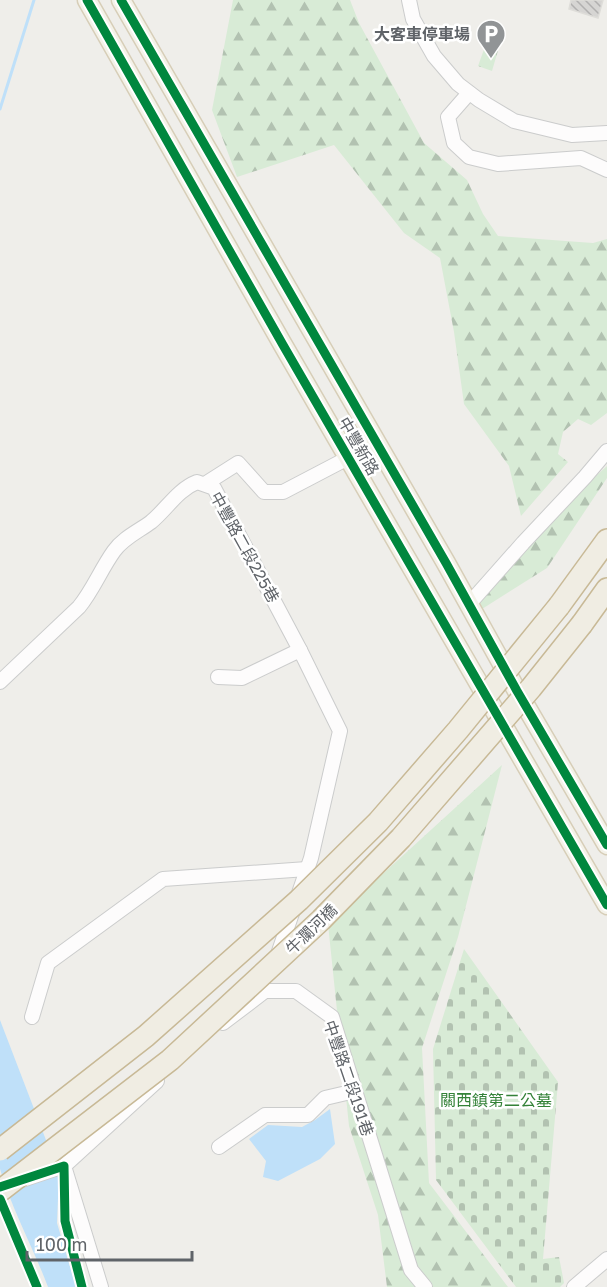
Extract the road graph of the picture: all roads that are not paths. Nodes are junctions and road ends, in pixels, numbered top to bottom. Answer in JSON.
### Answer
{"nodes":[{"id":1,"x":87,"y":0,"type":"edge"},
{"id":2,"x":121,"y":0,"type":"edge"},
{"id":3,"x":409,"y":0,"type":"edge"},
{"id":4,"x":469,"y":93,"type":"junction"},
{"id":5,"x":607,"y":133,"type":"edge"},
{"id":6,"x":607,"y":170,"type":"edge"},
{"id":7,"x":607,"y":451,"type":"edge"},
{"id":8,"x":348,"y":458,"type":"junction"},
{"id":9,"x":205,"y":484,"type":"junction"},
{"id":10,"x":607,"y":540,"type":"edge"},
{"id":11,"x":607,"y":589,"type":"edge"},
{"id":12,"x":469,"y":604,"type":"junction"},
{"id":13,"x":300,"y":650,"type":"junction"},
{"id":14,"x":218,"y":677,"type":"dead end"},
{"id":15,"x":0,"y":682,"type":"edge"},
{"id":16,"x":512,"y":682,"type":"junction"},
{"id":17,"x":490,"y":704,"type":"junction"},
{"id":18,"x":607,"y":845,"type":"edge"},
{"id":19,"x":308,"y":869,"type":"junction"},
{"id":20,"x":607,"y":905,"type":"edge"},
{"id":21,"x":265,"y":991,"type":"junction"},
{"id":22,"x":32,"y":1017,"type":"dead end"},
{"id":23,"x":355,"y":1091,"type":"junction"},
{"id":24,"x":219,"y":1147,"type":"dead end"},
{"id":25,"x":0,"y":1150,"type":"edge"},
{"id":26,"x":59,"y":1168,"type":"junction"},
{"id":27,"x":0,"y":1189,"type":"edge"},
{"id":28,"x":607,"y":1259,"type":"edge"},
{"id":29,"x":101,"y":1287,"type":"edge"},
{"id":30,"x":425,"y":1287,"type":"edge"},
{"id":31,"x":573,"y":1287,"type":"edge"}],
"edges":[{"from":1,"to":8,"type":"main road","name":"中豐新路"},
{"from":2,"to":12,"type":"main road","name":"中豐新路"},
{"from":3,"to":4,"type":"street"},
{"from":4,"to":5,"type":"street"},
{"from":4,"to":6,"type":"street"},
{"from":7,"to":12,"type":"street"},
{"from":8,"to":9,"type":"street"},
{"from":8,"to":17,"type":"main road","name":"中豐新路"},
{"from":9,"to":13,"type":"street","name":"中豐路二段225巷"},
{"from":9,"to":15,"type":"street","name":"中豐路二段225巷"},
{"from":10,"to":25,"type":"highway","name":"牛瀾河橋","bridge":true},
{"from":11,"to":27,"type":"highway","name":"牛瀾河橋","bridge":true},
{"from":12,"to":16,"type":"main road","name":"中豐新路"},
{"from":13,"to":14,"type":"street"},
{"from":13,"to":19,"type":"street","name":"中豐路二段225巷"},
{"from":16,"to":17,"type":"main road"},
{"from":16,"to":18,"type":"main road","name":"中豐新路"},
{"from":17,"to":20,"type":"main road","name":"中豐新路"},
{"from":19,"to":21,"type":"street","name":"中豐路二段225巷"},
{"from":19,"to":22,"type":"street"},
{"from":21,"to":23,"type":"street","name":"中豐路二段191巷"},
{"from":21,"to":26,"type":"street"},
{"from":23,"to":24,"type":"street"},
{"from":23,"to":30,"type":"street","name":"中豐路二段191巷"},
{"from":26,"to":27,"type":"street","bridge":true},
{"from":26,"to":29,"type":"street"},
{"from":28,"to":31,"type":"street"}]}
